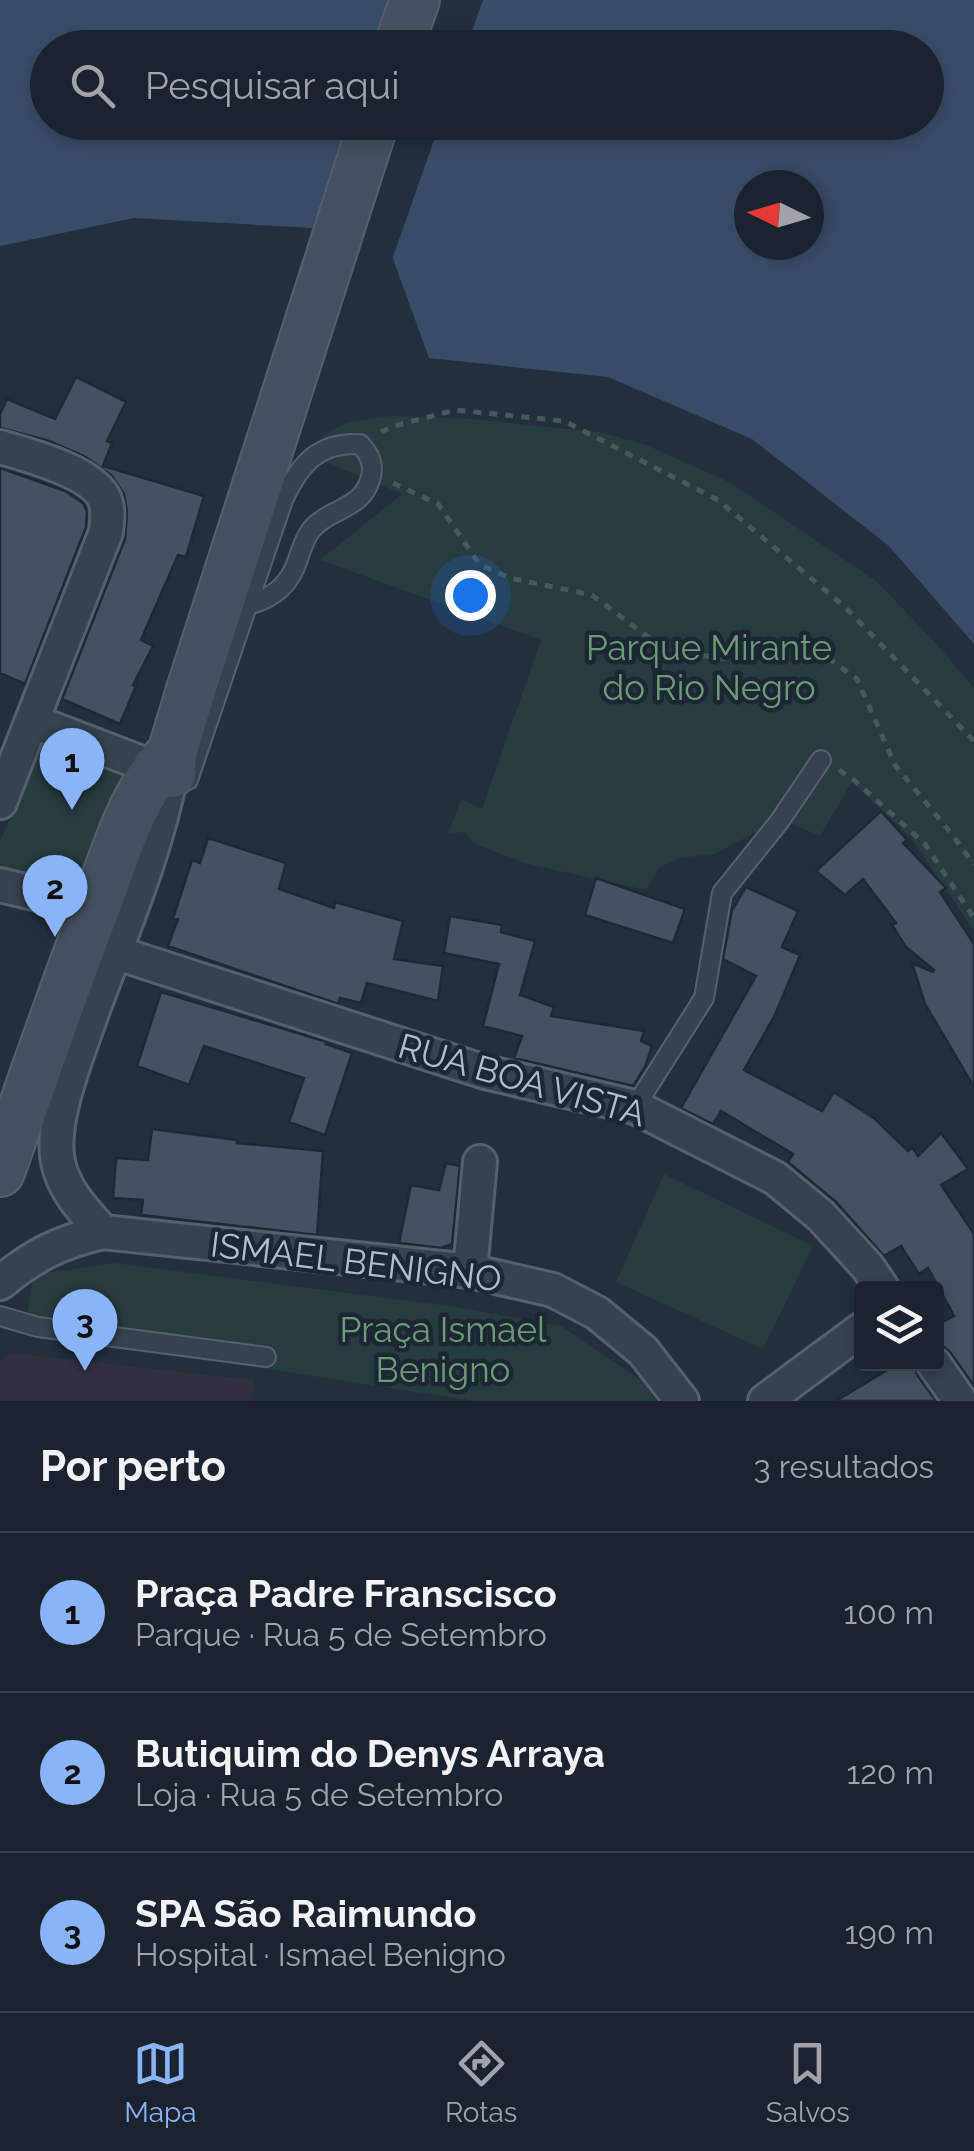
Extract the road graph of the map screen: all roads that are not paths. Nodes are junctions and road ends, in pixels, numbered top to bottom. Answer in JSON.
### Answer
{"nodes":[{"id":1,"x":415,"y":0,"type":"edge"},
{"id":2,"x":404,"y":30,"type":"edge"},
{"id":3,"x":368,"y":140,"type":"edge"},
{"id":4,"x":0,"y":446,"type":"edge"},
{"id":5,"x":248,"y":605,"type":"junction"},
{"id":6,"x":32,"y":721,"type":"junction"},
{"id":7,"x":821,"y":760,"type":"road end"},
{"id":8,"x":166,"y":775,"type":"junction"},
{"id":9,"x":0,"y":802,"type":"edge"},
{"id":10,"x":0,"y":885,"type":"edge"},
{"id":11,"x":95,"y":908,"type":"junction"},
{"id":12,"x":114,"y":952,"type":"junction"},
{"id":13,"x":635,"y":1107,"type":"junction"},
{"id":14,"x":480,"y":1162,"type":"dead end"},
{"id":15,"x":0,"y":1172,"type":"edge"},
{"id":16,"x":103,"y":1232,"type":"junction"},
{"id":17,"x":470,"y":1271,"type":"junction"},
{"id":18,"x":877,"y":1281,"type":"edge"},
{"id":19,"x":0,"y":1282,"type":"edge"},
{"id":20,"x":0,"y":1316,"type":"edge"},
{"id":21,"x":854,"y":1335,"type":"edge"},
{"id":22,"x":266,"y":1357,"type":"dead end"},
{"id":23,"x":939,"y":1371,"type":"edge"},
{"id":24,"x":682,"y":1401,"type":"edge"},
{"id":25,"x":765,"y":1401,"type":"edge"},
{"id":26,"x":960,"y":1401,"type":"edge"}],
"edges":[{"from":1,"to":2,"type":"street"},
{"from":3,"to":8,"type":"street"},
{"from":4,"to":6,"type":"street"},
{"from":5,"to":5,"type":"lane"},
{"from":5,"to":8,"type":"lane"},
{"from":6,"to":8,"type":"street"},
{"from":6,"to":9,"type":"street"},
{"from":7,"to":13,"type":"lane"},
{"from":8,"to":11,"type":"street"},
{"from":8,"to":12,"type":"street"},
{"from":10,"to":11,"type":"street"},
{"from":11,"to":15,"type":"street"},
{"from":12,"to":13,"type":"street","name":"RUA BOA VISTA"},
{"from":12,"to":16,"type":"street"},
{"from":13,"to":18,"type":"street","name":"RUA BOA VISTA"},
{"from":14,"to":17,"type":"street"},
{"from":16,"to":17,"type":"street","name":"ISMAEL BENIGNO"},
{"from":16,"to":19,"type":"street","name":"ISMAEL BENIGNO"},
{"from":17,"to":24,"type":"street","name":"ISMAEL BENIGNO"},
{"from":20,"to":22,"type":"lane"},
{"from":21,"to":25,"type":"street"},
{"from":23,"to":26,"type":"street"}]}
